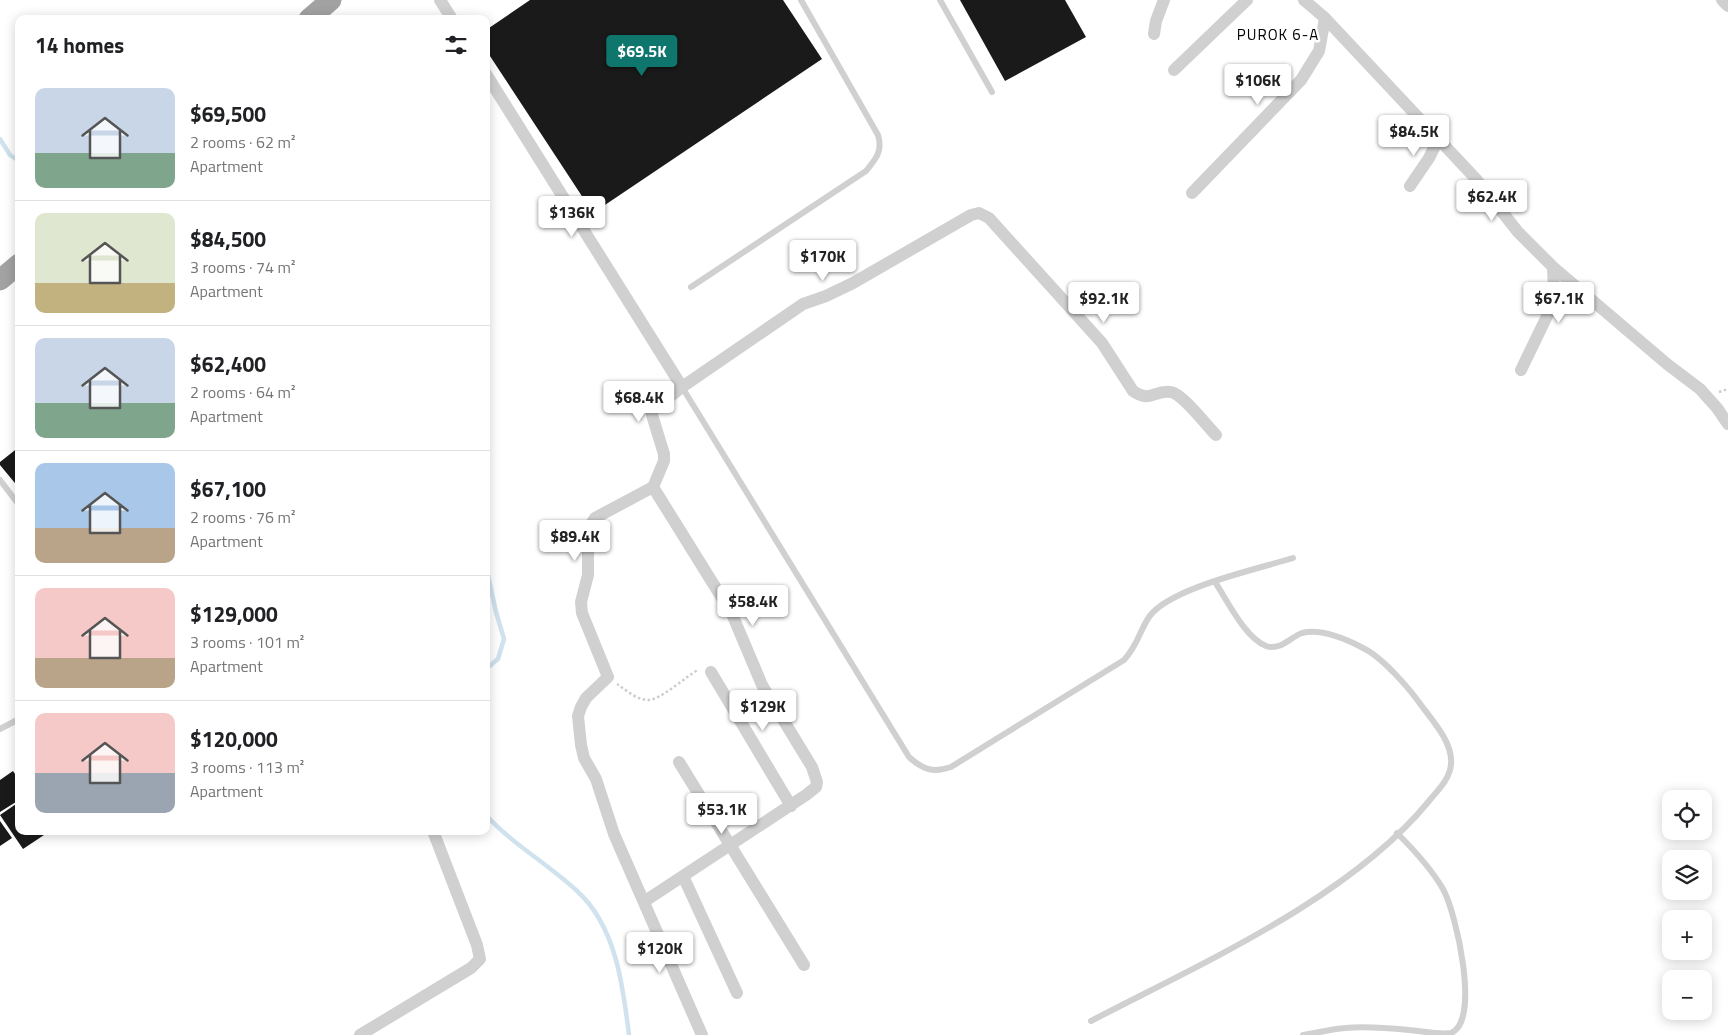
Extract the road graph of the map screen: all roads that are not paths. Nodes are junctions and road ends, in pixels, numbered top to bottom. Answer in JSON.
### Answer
{"nodes":[{"id":1,"x":331,"y":0,"type":"edge"},
{"id":2,"x":440,"y":0,"type":"edge"},
{"id":3,"x":801,"y":0,"type":"edge"},
{"id":4,"x":940,"y":0,"type":"edge"},
{"id":5,"x":1164,"y":0,"type":"edge"},
{"id":6,"x":1246,"y":0,"type":"edge"},
{"id":7,"x":1304,"y":0,"type":"edge"},
{"id":8,"x":1722,"y":0,"type":"edge"},
{"id":9,"x":1728,"y":6,"type":"edge"},
{"id":10,"x":314,"y":15,"type":"edge"},
{"id":11,"x":449,"y":15,"type":"edge"},
{"id":12,"x":1325,"y":18,"type":"junction"},
{"id":13,"x":1154,"y":34,"type":"dead end"},
{"id":14,"x":1174,"y":70,"type":"dead end"},
{"id":15,"x":490,"y":80,"type":"edge"},
{"id":16,"x":992,"y":92,"type":"dead end"},
{"id":17,"x":1438,"y":140,"type":"junction"},
{"id":18,"x":1410,"y":186,"type":"dead end"},
{"id":19,"x":1192,"y":193,"type":"dead end"},
{"id":20,"x":15,"y":267,"type":"edge"},
{"id":21,"x":1553,"y":267,"type":"junction"},
{"id":22,"x":0,"y":280,"type":"edge"},
{"id":23,"x":691,"y":287,"type":"dead end"},
{"id":24,"x":1521,"y":370,"type":"dead end"},
{"id":25,"x":682,"y":387,"type":"junction"},
{"id":26,"x":1726,"y":422,"type":"edge"},
{"id":27,"x":1216,"y":435,"type":"dead end"},
{"id":28,"x":0,"y":480,"type":"edge"},
{"id":29,"x":653,"y":487,"type":"junction"},
{"id":30,"x":15,"y":500,"type":"edge"},
{"id":31,"x":1293,"y":558,"type":"dead end"},
{"id":32,"x":1216,"y":582,"type":"junction"},
{"id":33,"x":711,"y":672,"type":"road end"},
{"id":34,"x":15,"y":721,"type":"edge"},
{"id":35,"x":0,"y":729,"type":"edge"},
{"id":36,"x":679,"y":762,"type":"dead end"},
{"id":37,"x":791,"y":806,"type":"junction"},
{"id":38,"x":1397,"y":833,"type":"junction"},
{"id":39,"x":435,"y":835,"type":"edge"},
{"id":40,"x":731,"y":846,"type":"junction"},
{"id":41,"x":683,"y":876,"type":"junction"},
{"id":42,"x":645,"y":901,"type":"junction"},
{"id":43,"x":804,"y":965,"type":"dead end"},
{"id":44,"x":737,"y":993,"type":"dead end"},
{"id":45,"x":1092,"y":1021,"type":"dead end"},
{"id":46,"x":360,"y":1035,"type":"edge"},
{"id":47,"x":702,"y":1035,"type":"edge"},
{"id":48,"x":1303,"y":1035,"type":"edge"}],
"edges":[{"from":1,"to":10,"type":"highway"},
{"from":2,"to":11,"type":"street"},
{"from":3,"to":23,"type":"lane"},
{"from":4,"to":16,"type":"lane"},
{"from":5,"to":13,"type":"street"},
{"from":6,"to":14,"type":"street"},
{"from":7,"to":12,"type":"street"},
{"from":8,"to":9,"type":"street"},
{"from":12,"to":17,"type":"street"},
{"from":12,"to":19,"type":"street"},
{"from":15,"to":25,"type":"street"},
{"from":17,"to":18,"type":"street"},
{"from":17,"to":21,"type":"street"},
{"from":20,"to":22,"type":"highway"},
{"from":21,"to":24,"type":"street"},
{"from":21,"to":26,"type":"street"},
{"from":25,"to":27,"type":"street"},
{"from":25,"to":29,"type":"street"},
{"from":25,"to":32,"type":"lane"},
{"from":28,"to":30,"type":"lane"},
{"from":29,"to":37,"type":"street"},
{"from":29,"to":42,"type":"street"},
{"from":31,"to":32,"type":"lane"},
{"from":32,"to":38,"type":"lane"},
{"from":33,"to":37,"type":"street"},
{"from":34,"to":35,"type":"lane"},
{"from":36,"to":40,"type":"street"},
{"from":37,"to":40,"type":"street"},
{"from":38,"to":45,"type":"lane"},
{"from":38,"to":48,"type":"lane"},
{"from":39,"to":46,"type":"street"},
{"from":40,"to":41,"type":"street"},
{"from":40,"to":43,"type":"street"},
{"from":41,"to":42,"type":"street"},
{"from":41,"to":44,"type":"street"},
{"from":42,"to":47,"type":"street"}]}
